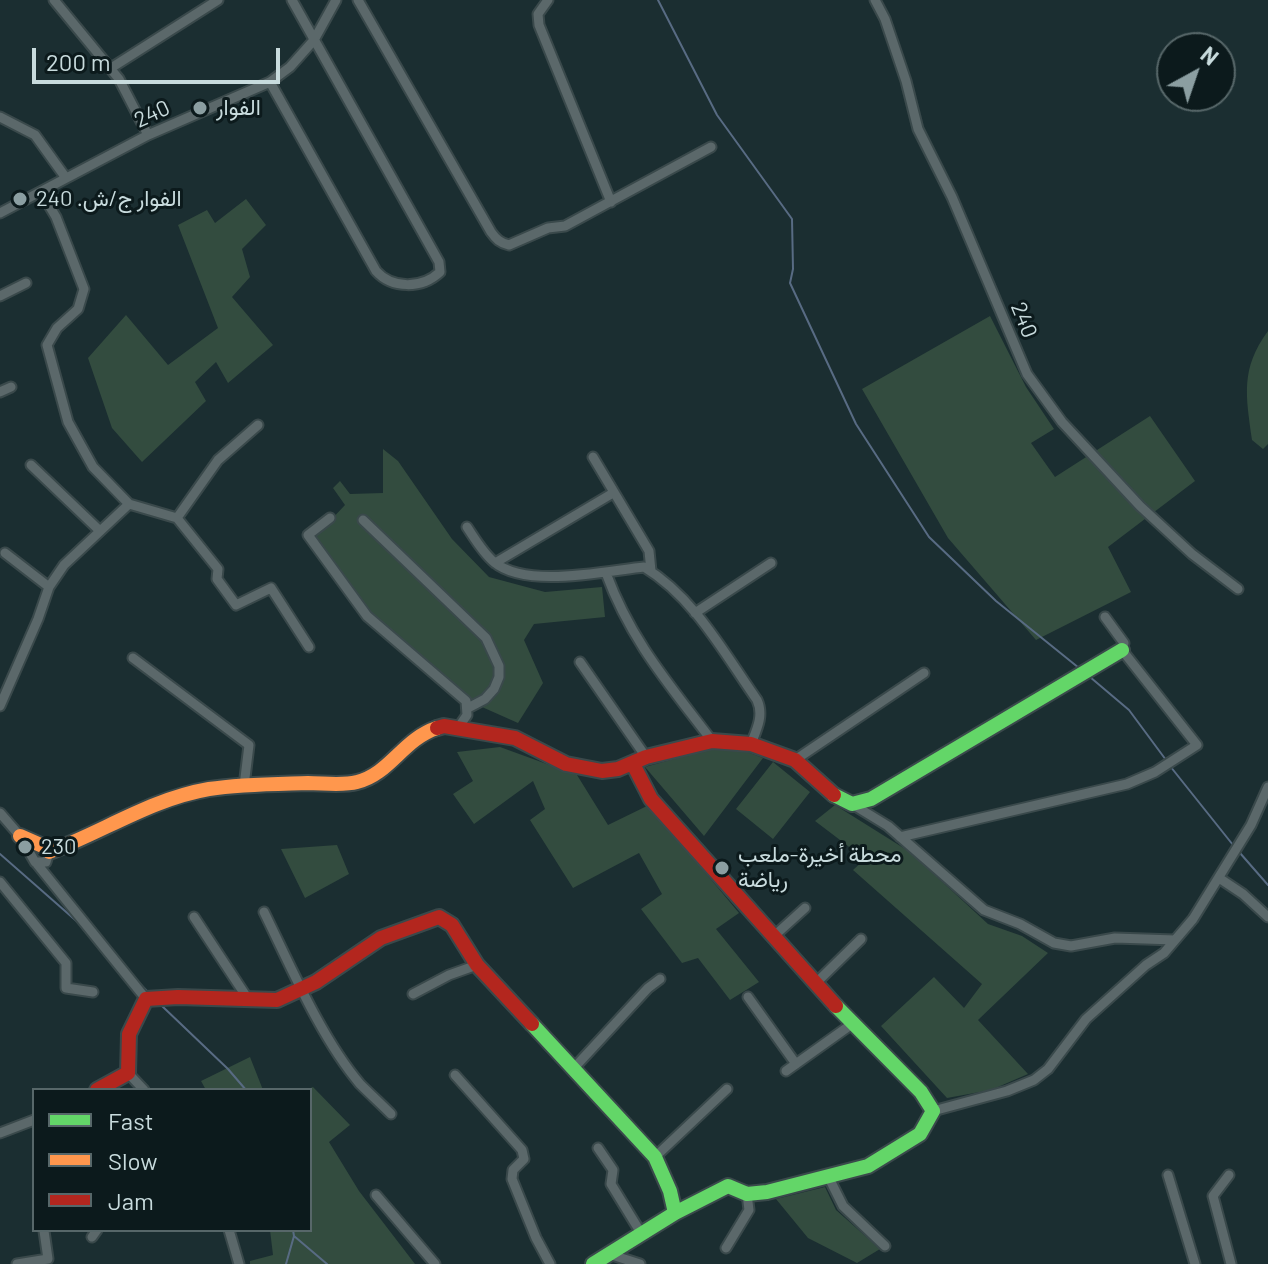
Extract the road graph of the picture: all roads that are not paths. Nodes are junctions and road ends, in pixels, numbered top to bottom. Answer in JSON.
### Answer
{"nodes":[{"id":1,"x":54,"y":0,"type":"edge"},
{"id":2,"x":218,"y":0,"type":"edge"},
{"id":3,"x":292,"y":0,"type":"edge"},
{"id":4,"x":336,"y":0,"type":"edge"},
{"id":5,"x":358,"y":0,"type":"edge"},
{"id":6,"x":548,"y":0,"type":"edge"},
{"id":7,"x":875,"y":0,"type":"edge"},
{"id":8,"x":314,"y":40,"type":"junction"},
{"id":9,"x":111,"y":68,"type":"junction"},
{"id":10,"x":270,"y":82,"type":"junction"},
{"id":11,"x":1,"y":119,"type":"edge"},
{"id":12,"x":148,"y":135,"type":"junction"},
{"id":13,"x":711,"y":147,"type":"dead end"},
{"id":14,"x":66,"y":178,"type":"junction"},
{"id":15,"x":41,"y":192,"type":"junction"},
{"id":16,"x":611,"y":202,"type":"junction"},
{"id":17,"x":0,"y":213,"type":"edge"},
{"id":18,"x":26,"y":283,"type":"dead end"},
{"id":19,"x":0,"y":296,"type":"edge"},
{"id":20,"x":11,"y":387,"type":"dead end"},
{"id":21,"x":0,"y":392,"type":"edge"},
{"id":22,"x":258,"y":425,"type":"dead end"},
{"id":23,"x":593,"y":457,"type":"dead end"},
{"id":24,"x":31,"y":465,"type":"dead end"},
{"id":25,"x":613,"y":493,"type":"junction"},
{"id":26,"x":129,"y":504,"type":"junction"},
{"id":27,"x":177,"y":518,"type":"junction"},
{"id":28,"x":330,"y":518,"type":"dead end"},
{"id":29,"x":363,"y":520,"type":"dead end"},
{"id":30,"x":467,"y":527,"type":"dead end"},
{"id":31,"x":100,"y":531,"type":"junction"},
{"id":32,"x":5,"y":553,"type":"dead end"},
{"id":33,"x":495,"y":563,"type":"junction"},
{"id":34,"x":771,"y":563,"type":"dead end"},
{"id":35,"x":651,"y":571,"type":"junction"},
{"id":36,"x":606,"y":573,"type":"junction"},
{"id":37,"x":49,"y":587,"type":"junction"},
{"id":38,"x":1238,"y":589,"type":"dead end"},
{"id":39,"x":695,"y":613,"type":"junction"},
{"id":40,"x":1105,"y":617,"type":"dead end"},
{"id":41,"x":309,"y":647,"type":"dead end"},
{"id":42,"x":1122,"y":650,"type":"junction"},
{"id":43,"x":133,"y":658,"type":"dead end"},
{"id":44,"x":580,"y":662,"type":"dead end"},
{"id":45,"x":924,"y":673,"type":"dead end"},
{"id":46,"x":0,"y":706,"type":"edge"},
{"id":47,"x":468,"y":708,"type":"junction"},
{"id":48,"x":458,"y":728,"type":"junction"},
{"id":49,"x":712,"y":741,"type":"junction"},
{"id":50,"x":751,"y":744,"type":"junction"},
{"id":51,"x":795,"y":760,"type":"junction"},
{"id":52,"x":640,"y":761,"type":"junction"},
{"id":53,"x":244,"y":786,"type":"junction"},
{"id":54,"x":1268,"y":787,"type":"edge"},
{"id":55,"x":852,"y":804,"type":"junction"},
{"id":56,"x":0,"y":813,"type":"edge"},
{"id":57,"x":20,"y":836,"type":"joint"},
{"id":58,"x":900,"y":837,"type":"junction"},
{"id":59,"x":40,"y":855,"type":"junction"},
{"id":60,"x":1219,"y":878,"type":"junction"},
{"id":61,"x":0,"y":882,"type":"edge"},
{"id":62,"x":805,"y":908,"type":"dead end"},
{"id":63,"x":264,"y":912,"type":"dead end"},
{"id":64,"x":194,"y":917,"type":"dead end"},
{"id":65,"x":1268,"y":917,"type":"edge"},
{"id":66,"x":773,"y":937,"type":"junction"},
{"id":67,"x":861,"y":939,"type":"dead end"},
{"id":68,"x":1175,"y":940,"type":"junction"},
{"id":69,"x":477,"y":965,"type":"junction"},
{"id":70,"x":660,"y":979,"type":"dead end"},
{"id":71,"x":816,"y":983,"type":"junction"},
{"id":72,"x":302,"y":989,"type":"junction"},
{"id":73,"x":93,"y":992,"type":"dead end"},
{"id":74,"x":413,"y":994,"type":"dead end"},
{"id":75,"x":748,"y":997,"type":"dead end"},
{"id":76,"x":146,"y":999,"type":"junction"},
{"id":77,"x":248,"y":999,"type":"junction"},
{"id":78,"x":852,"y":1024,"type":"junction"},
{"id":79,"x":796,"y":1064,"type":"junction"},
{"id":80,"x":574,"y":1068,"type":"junction"},
{"id":81,"x":786,"y":1071,"type":"dead end"},
{"id":82,"x":128,"y":1073,"type":"junction"},
{"id":83,"x":455,"y":1075,"type":"dead end"},
{"id":84,"x":101,"y":1088,"type":"edge"},
{"id":85,"x":142,"y":1088,"type":"edge"},
{"id":86,"x":727,"y":1089,"type":"dead end"},
{"id":87,"x":933,"y":1111,"type":"junction"},
{"id":88,"x":391,"y":1114,"type":"dead end"},
{"id":89,"x":32,"y":1121,"type":"edge"},
{"id":90,"x":0,"y":1133,"type":"edge"},
{"id":91,"x":598,"y":1148,"type":"dead end"},
{"id":92,"x":655,"y":1157,"type":"junction"},
{"id":93,"x":1168,"y":1175,"type":"dead end"},
{"id":94,"x":1229,"y":1175,"type":"dead end"},
{"id":95,"x":828,"y":1176,"type":"junction"},
{"id":96,"x":747,"y":1194,"type":"junction"},
{"id":97,"x":376,"y":1195,"type":"dead end"},
{"id":98,"x":675,"y":1213,"type":"junction"},
{"id":99,"x":44,"y":1232,"type":"edge"},
{"id":100,"x":230,"y":1232,"type":"edge"},
{"id":101,"x":641,"y":1233,"type":"junction"},
{"id":102,"x":885,"y":1246,"type":"dead end"},
{"id":103,"x":726,"y":1248,"type":"dead end"},
{"id":104,"x":608,"y":1254,"type":"junction"},
{"id":105,"x":17,"y":1264,"type":"edge"},
{"id":106,"x":239,"y":1264,"type":"edge"},
{"id":107,"x":435,"y":1264,"type":"edge"},
{"id":108,"x":550,"y":1264,"type":"edge"},
{"id":109,"x":593,"y":1264,"type":"edge"},
{"id":110,"x":640,"y":1264,"type":"edge"},
{"id":111,"x":1195,"y":1264,"type":"edge"},
{"id":112,"x":1231,"y":1264,"type":"edge"}],
"edges":[{"from":1,"to":9,"type":"street"},
{"from":2,"to":9,"type":"street"},
{"from":3,"to":8,"type":"street"},
{"from":4,"to":8,"type":"street","name":"240"},
{"from":5,"to":16,"type":"street"},
{"from":6,"to":16,"type":"street"},
{"from":7,"to":38,"type":"street","name":"240"},
{"from":8,"to":10,"type":"street","name":"240"},
{"from":8,"to":10,"type":"street"},
{"from":9,"to":12,"type":"street"},
{"from":10,"to":12,"type":"street","name":"240"},
{"from":11,"to":14,"type":"street"},
{"from":12,"to":14,"type":"street","name":"240"},
{"from":13,"to":16,"type":"street"},
{"from":14,"to":15,"type":"street","name":"240"},
{"from":15,"to":17,"type":"street","name":"240"},
{"from":15,"to":26,"type":"street"},
{"from":18,"to":19,"type":"street"},
{"from":20,"to":21,"type":"street"},
{"from":22,"to":27,"type":"street"},
{"from":23,"to":25,"type":"street"},
{"from":24,"to":31,"type":"street"},
{"from":25,"to":33,"type":"street"},
{"from":25,"to":35,"type":"street"},
{"from":26,"to":27,"type":"street"},
{"from":26,"to":31,"type":"street"},
{"from":27,"to":41,"type":"street"},
{"from":28,"to":47,"type":"street"},
{"from":29,"to":47,"type":"street"},
{"from":30,"to":33,"type":"street"},
{"from":31,"to":37,"type":"street"},
{"from":32,"to":37,"type":"street"},
{"from":33,"to":36,"type":"street"},
{"from":34,"to":39,"type":"street"},
{"from":35,"to":36,"type":"street"},
{"from":35,"to":39,"type":"street"},
{"from":36,"to":49,"type":"street"},
{"from":37,"to":46,"type":"street"},
{"from":39,"to":50,"type":"street"},
{"from":40,"to":42,"type":"street"},
{"from":42,"to":55,"type":"street"},
{"from":42,"to":58,"type":"street"},
{"from":43,"to":53,"type":"street"},
{"from":44,"to":52,"type":"street"},
{"from":45,"to":51,"type":"street"},
{"from":47,"to":48,"type":"street"},
{"from":48,"to":52,"type":"street"},
{"from":48,"to":53,"type":"street"},
{"from":49,"to":50,"type":"street"},
{"from":49,"to":52,"type":"street"},
{"from":50,"to":51,"type":"street"},
{"from":51,"to":55,"type":"street"},
{"from":52,"to":66,"type":"street"},
{"from":53,"to":59,"type":"street"},
{"from":54,"to":60,"type":"street"},
{"from":55,"to":58,"type":"street"},
{"from":56,"to":57,"type":"street"},
{"from":57,"to":59,"type":"street"},
{"from":58,"to":68,"type":"street"},
{"from":59,"to":76,"type":"street"},
{"from":60,"to":65,"type":"street"},
{"from":60,"to":68,"type":"street"},
{"from":61,"to":73,"type":"street"},
{"from":62,"to":66,"type":"street"},
{"from":63,"to":72,"type":"street"},
{"from":64,"to":77,"type":"street"},
{"from":66,"to":71,"type":"street"},
{"from":67,"to":71,"type":"street"},
{"from":68,"to":87,"type":"street"},
{"from":69,"to":72,"type":"street"},
{"from":69,"to":74,"type":"street"},
{"from":69,"to":80,"type":"street"},
{"from":70,"to":80,"type":"street"},
{"from":71,"to":78,"type":"street"},
{"from":72,"to":77,"type":"street"},
{"from":72,"to":88,"type":"street"},
{"from":75,"to":79,"type":"street"},
{"from":76,"to":77,"type":"street"},
{"from":76,"to":82,"type":"street"},
{"from":78,"to":79,"type":"street"},
{"from":78,"to":87,"type":"street"},
{"from":79,"to":81,"type":"street"},
{"from":80,"to":92,"type":"street"},
{"from":82,"to":84,"type":"street"},
{"from":82,"to":85,"type":"street"},
{"from":83,"to":108,"type":"street"},
{"from":86,"to":92,"type":"street"},
{"from":87,"to":95,"type":"street"},
{"from":89,"to":90,"type":"street"},
{"from":91,"to":101,"type":"street"},
{"from":92,"to":98,"type":"street"},
{"from":93,"to":111,"type":"street"},
{"from":94,"to":112,"type":"street"},
{"from":95,"to":96,"type":"street"},
{"from":95,"to":102,"type":"street"},
{"from":96,"to":98,"type":"street"},
{"from":96,"to":103,"type":"street"},
{"from":97,"to":107,"type":"street"},
{"from":98,"to":101,"type":"street"},
{"from":99,"to":105,"type":"street"},
{"from":100,"to":106,"type":"street"},
{"from":101,"to":104,"type":"street"},
{"from":104,"to":109,"type":"street"},
{"from":104,"to":110,"type":"street"}]}
